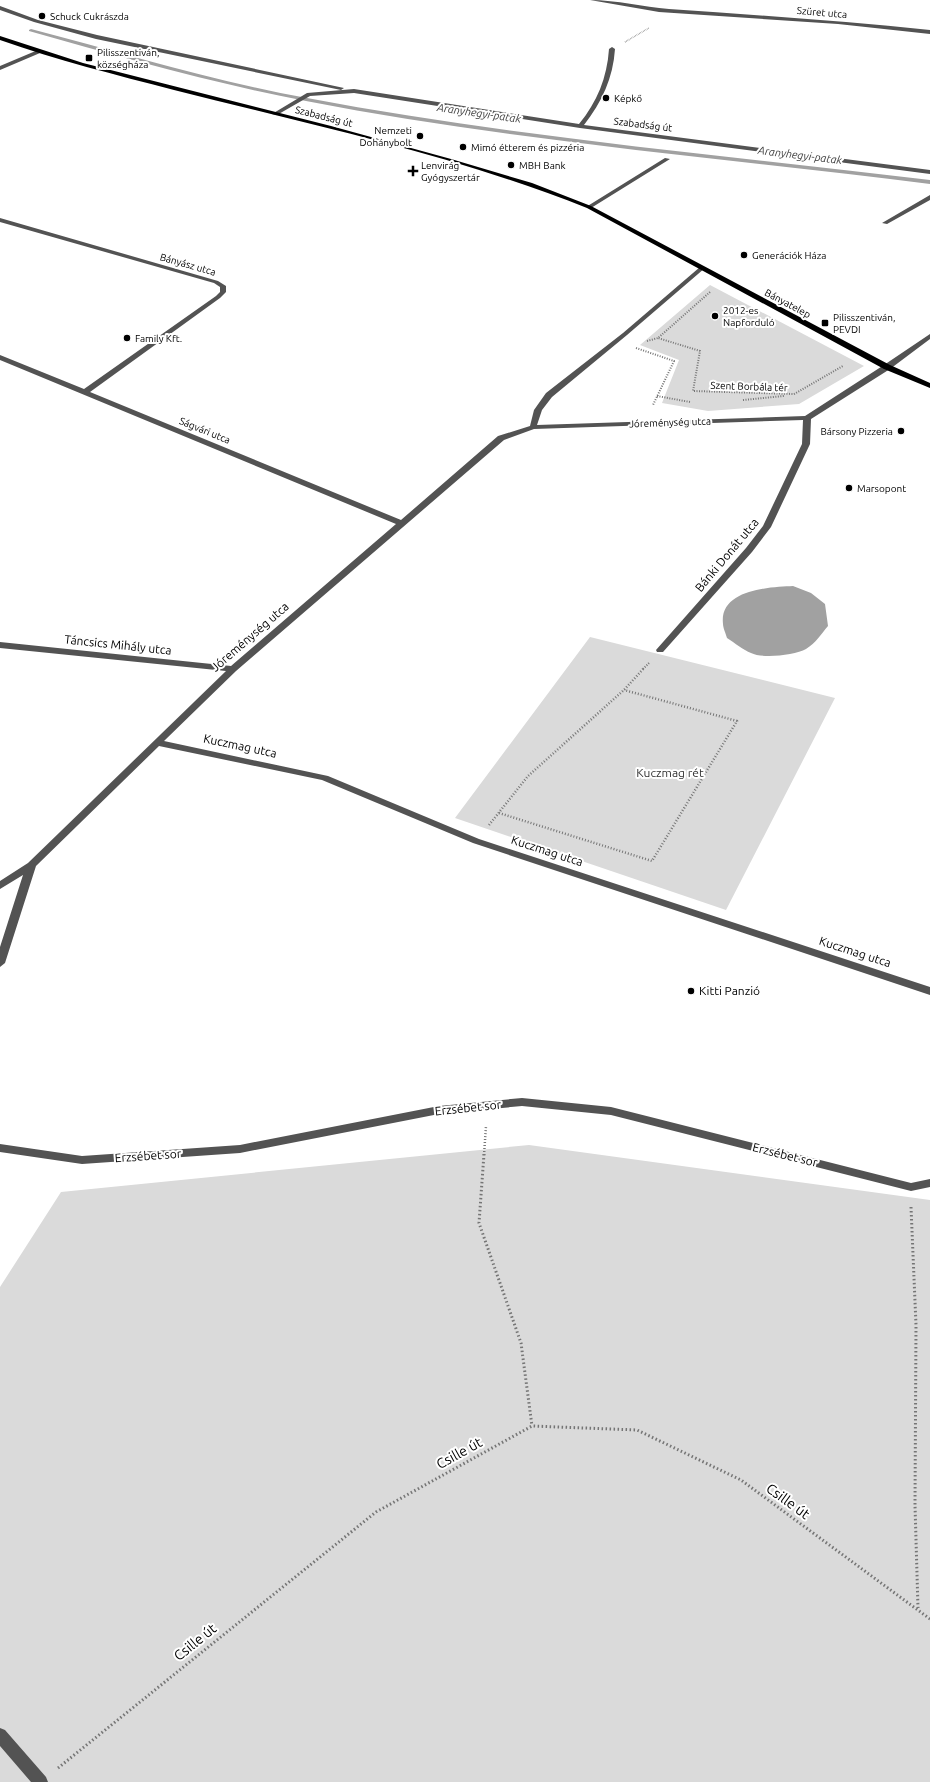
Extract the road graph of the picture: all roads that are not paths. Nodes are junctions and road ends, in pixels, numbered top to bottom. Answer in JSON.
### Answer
{"nodes":[{"id":1,"x":593,"y":0,"type":"edge"},
{"id":2,"x":0,"y":8,"type":"edge"},
{"id":3,"x":930,"y":32,"type":"edge"},
{"id":4,"x":0,"y":38,"type":"edge"},
{"id":5,"x":612,"y":49,"type":"road end"},
{"id":6,"x":38,"y":52,"type":"junction"},
{"id":7,"x":0,"y":68,"type":"edge"},
{"id":8,"x":302,"y":81,"type":"junction"},
{"id":9,"x":354,"y":90,"type":"junction"},
{"id":10,"x":308,"y":94,"type":"junction"},
{"id":11,"x":275,"y":114,"type":"junction"},
{"id":12,"x":580,"y":126,"type":"junction"},
{"id":13,"x":667,"y":159,"type":"dead end"},
{"id":14,"x":930,"y":172,"type":"edge"},
{"id":15,"x":930,"y":197,"type":"edge"},
{"id":16,"x":590,"y":207,"type":"junction"},
{"id":17,"x":0,"y":220,"type":"edge"},
{"id":18,"x":885,"y":223,"type":"dead end"},
{"id":19,"x":702,"y":268,"type":"junction"},
{"id":20,"x":930,"y":336,"type":"edge"},
{"id":21,"x":0,"y":357,"type":"edge"},
{"id":22,"x":887,"y":367,"type":"junction"},
{"id":23,"x":930,"y":386,"type":"edge"},
{"id":24,"x":85,"y":392,"type":"junction"},
{"id":25,"x":806,"y":418,"type":"junction"},
{"id":26,"x":533,"y":427,"type":"junction"},
{"id":27,"x":401,"y":523,"type":"junction"},
{"id":28,"x":0,"y":646,"type":"edge"},
{"id":29,"x":660,"y":650,"type":"road end"},
{"id":30,"x":233,"y":669,"type":"junction"},
{"id":31,"x":156,"y":742,"type":"junction"},
{"id":32,"x":31,"y":865,"type":"junction"},
{"id":33,"x":0,"y":886,"type":"edge"},
{"id":34,"x":0,"y":963,"type":"edge"},
{"id":35,"x":930,"y":991,"type":"edge"},
{"id":36,"x":0,"y":1148,"type":"edge"},
{"id":37,"x":930,"y":1183,"type":"edge"},
{"id":38,"x":0,"y":1735,"type":"edge"},
{"id":39,"x":41,"y":1782,"type":"edge"}],
"edges":[{"from":1,"to":3,"type":"street","name":"Szüret utca"},
{"from":2,"to":8,"type":"street","name":"Szabadság út"},
{"from":4,"to":6,"type":"main road","name":"Szabadság út"},
{"from":5,"to":12,"type":"street"},
{"from":6,"to":7,"type":"street"},
{"from":6,"to":11,"type":"main road","name":"Szabadság út"},
{"from":8,"to":9,"type":"street","name":"Szabadság út"},
{"from":8,"to":10,"type":"street","name":"Szabadság út"},
{"from":9,"to":10,"type":"street","name":"Szabadság út"},
{"from":9,"to":12,"type":"street","name":"Szabadság út"},
{"from":10,"to":11,"type":"street","name":"Szabadság út"},
{"from":11,"to":16,"type":"main road","name":"Szabadság út"},
{"from":12,"to":14,"type":"street","name":"Szabadság út"},
{"from":13,"to":16,"type":"street"},
{"from":15,"to":18,"type":"street"},
{"from":16,"to":19,"type":"main road","name":"Szabadság út"},
{"from":17,"to":24,"type":"street","name":"Bányász utca"},
{"from":19,"to":22,"type":"main road","name":"Bányatelep"},
{"from":19,"to":26,"type":"street"},
{"from":20,"to":22,"type":"street"},
{"from":21,"to":24,"type":"street","name":"Ságvári utca"},
{"from":22,"to":23,"type":"main road","name":"Bányatelep"},
{"from":22,"to":25,"type":"street"},
{"from":24,"to":27,"type":"street","name":"Ságvári utca"},
{"from":25,"to":26,"type":"street","name":"Jóreménység utca"},
{"from":25,"to":29,"type":"street","name":"Bánki Donát utca"},
{"from":26,"to":27,"type":"street","name":"Jóreménység utca"},
{"from":27,"to":30,"type":"street","name":"Jóreménység utca"},
{"from":28,"to":30,"type":"street","name":"Táncsics Mihály utca"},
{"from":30,"to":31,"type":"street","name":"Jóreménység utca"},
{"from":31,"to":32,"type":"street","name":"Jóreménység utca"},
{"from":31,"to":35,"type":"street","name":"Kuczmag utca"},
{"from":32,"to":33,"type":"street","name":"Jóreménység utca"},
{"from":32,"to":34,"type":"street"},
{"from":36,"to":37,"type":"street","name":"Erzsébet sor"},
{"from":38,"to":39,"type":"street"}]}
